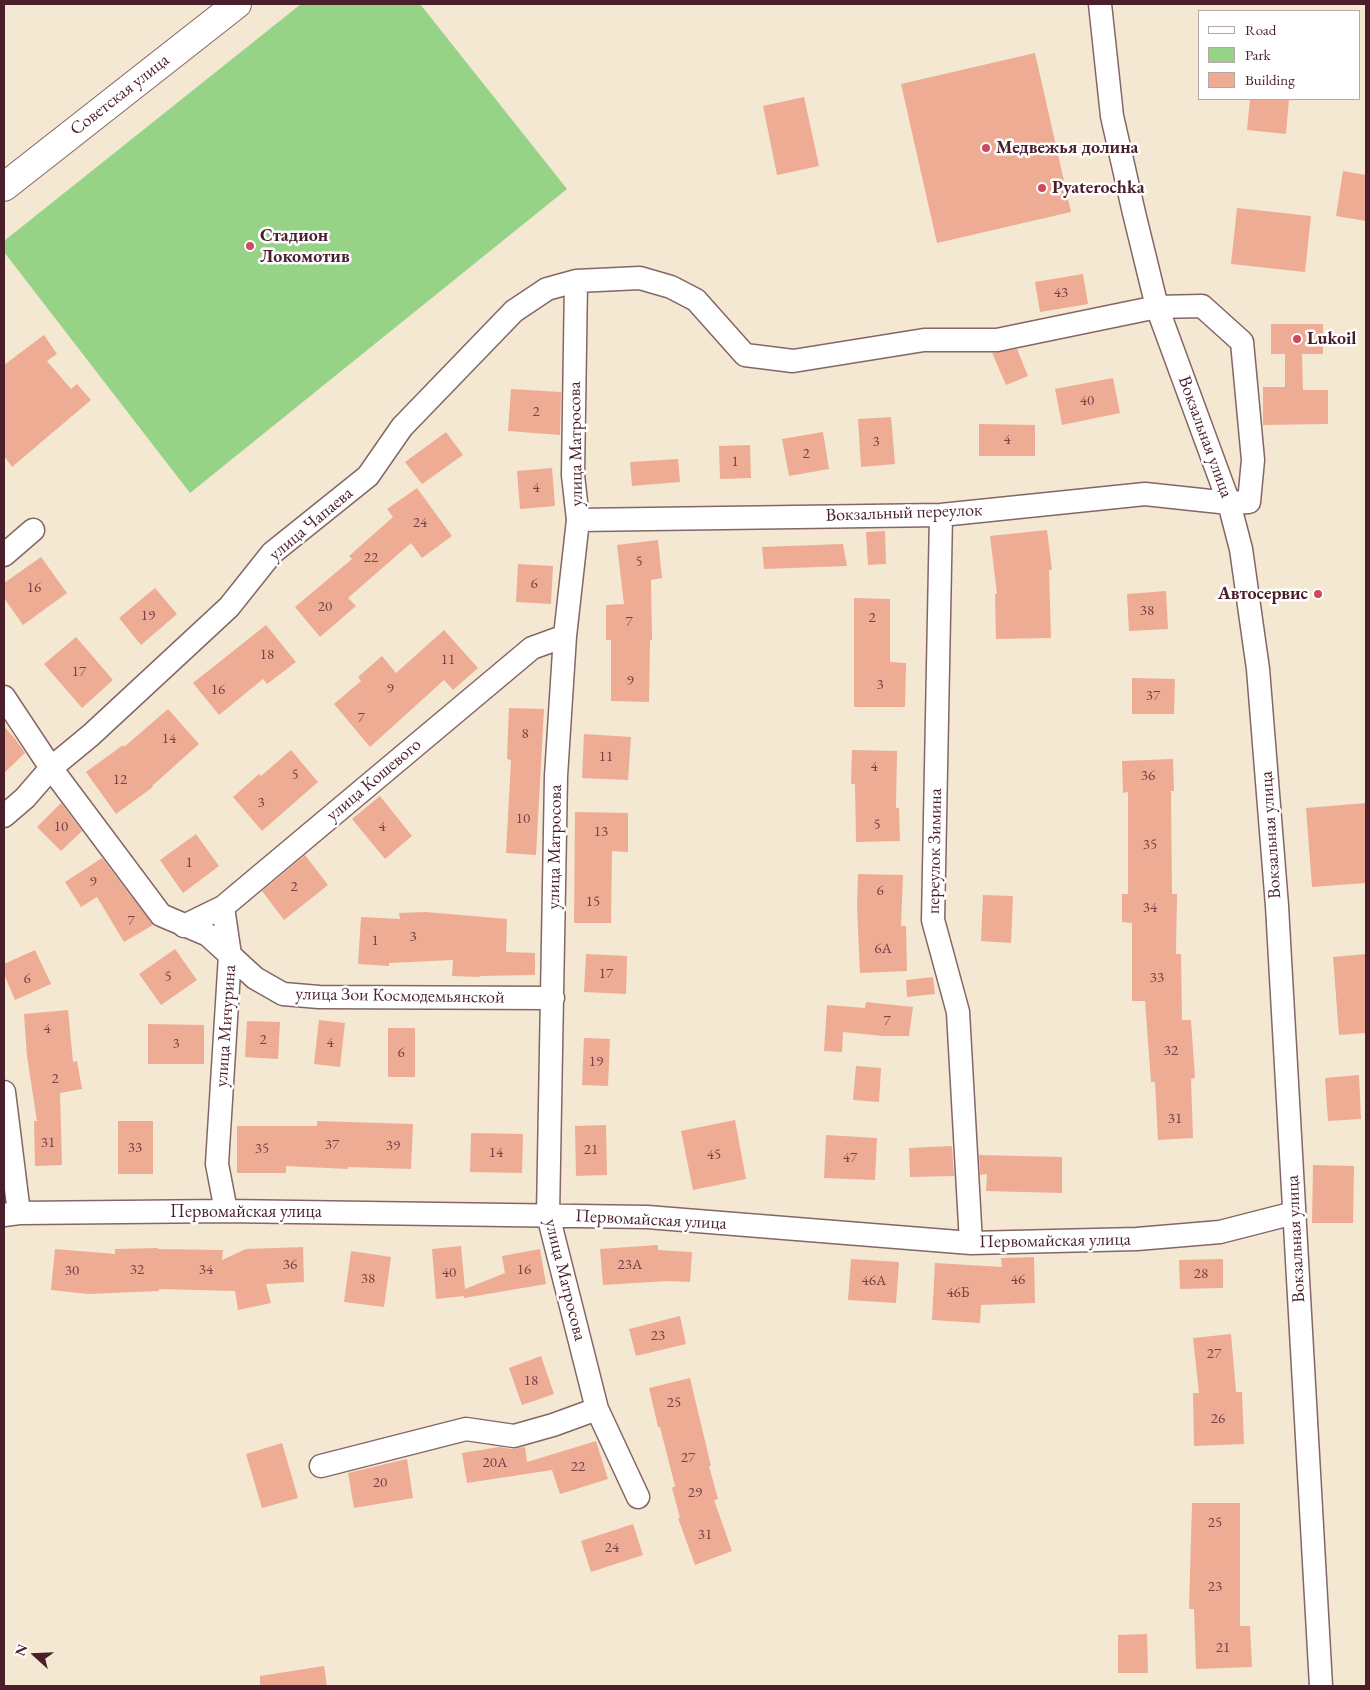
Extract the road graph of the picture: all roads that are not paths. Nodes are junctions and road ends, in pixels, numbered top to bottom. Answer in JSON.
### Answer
{"nodes":[{"id":1,"x":237,"y":4,"type":"edge"},
{"id":2,"x":1100,"y":4,"type":"edge"},
{"id":3,"x":4,"y":187,"type":"edge"},
{"id":4,"x":576,"y":281,"type":"junction"},
{"id":5,"x":1157,"y":307,"type":"junction"},
{"id":6,"x":1229,"y":503,"type":"junction"},
{"id":7,"x":941,"y":515,"type":"junction"},
{"id":8,"x":578,"y":520,"type":"junction"},
{"id":9,"x":33,"y":530,"type":"dead end"},
{"id":10,"x":4,"y":555,"type":"edge"},
{"id":11,"x":565,"y":636,"type":"junction"},
{"id":12,"x":4,"y":697,"type":"edge"},
{"id":13,"x":51,"y":768,"type":"junction"},
{"id":14,"x":4,"y":816,"type":"edge"},
{"id":15,"x":223,"y":907,"type":"junction"},
{"id":16,"x":184,"y":926,"type":"junction"},
{"id":17,"x":230,"y":955,"type":"junction"},
{"id":18,"x":553,"y":998,"type":"junction"},
{"id":19,"x":4,"y":1092,"type":"edge"},
{"id":20,"x":226,"y":1212,"type":"junction"},
{"id":21,"x":1294,"y":1213,"type":"junction"},
{"id":22,"x":11,"y":1214,"type":"edge"},
{"id":23,"x":548,"y":1215,"type":"junction"},
{"id":24,"x":971,"y":1243,"type":"junction"},
{"id":25,"x":597,"y":1408,"type":"junction"},
{"id":26,"x":321,"y":1466,"type":"dead end"},
{"id":27,"x":638,"y":1497,"type":"dead end"},
{"id":28,"x":1321,"y":1686,"type":"edge"}],
"edges":[{"from":1,"to":3,"type":"main road","name":"Советская улица"},
{"from":2,"to":5,"type":"street","name":"Вокзальная улица"},
{"from":4,"to":5,"type":"street","name":"улица Чапаева"},
{"from":4,"to":8,"type":"street","name":"улица Матросова"},
{"from":4,"to":13,"type":"street","name":"улица Чапаева"},
{"from":5,"to":6,"type":"street","name":"Вокзальная улица"},
{"from":5,"to":6,"type":"street","name":"улица Чапаева"},
{"from":6,"to":7,"type":"street","name":"Вокзальный переулок"},
{"from":6,"to":21,"type":"street","name":"Вокзальная улица"},
{"from":7,"to":8,"type":"street","name":"Вокзальный переулок"},
{"from":7,"to":24,"type":"street","name":"переулок Зимина"},
{"from":8,"to":11,"type":"street","name":"улица Матросова"},
{"from":9,"to":10,"type":"street"},
{"from":11,"to":15,"type":"street","name":"улица Кошевого"},
{"from":11,"to":18,"type":"street","name":"улица Матросова"},
{"from":12,"to":13,"type":"street","name":"улица Мичурина"},
{"from":13,"to":14,"type":"street","name":"улица Чапаева"},
{"from":13,"to":16,"type":"street","name":"улица Мичурина"},
{"from":15,"to":16,"type":"street","name":"улица Кошевого"},
{"from":15,"to":17,"type":"street"},
{"from":16,"to":17,"type":"street","name":"улица Мичурина"},
{"from":17,"to":18,"type":"street","name":"улица Зои Космодемьянской"},
{"from":17,"to":20,"type":"street","name":"улица Мичурина"},
{"from":18,"to":23,"type":"street","name":"улица Матросова"},
{"from":19,"to":22,"type":"street"},
{"from":20,"to":22,"type":"street","name":"Первомайская улица"},
{"from":20,"to":23,"type":"street","name":"Первомайская улица"},
{"from":21,"to":24,"type":"street","name":"Первомайская улица"},
{"from":21,"to":28,"type":"street","name":"Вокзальная улица"},
{"from":23,"to":24,"type":"street","name":"Первомайская улица"},
{"from":23,"to":25,"type":"street","name":"улица Матросова"},
{"from":25,"to":26,"type":"street"},
{"from":25,"to":27,"type":"street","name":"улица Матросова"}]}
